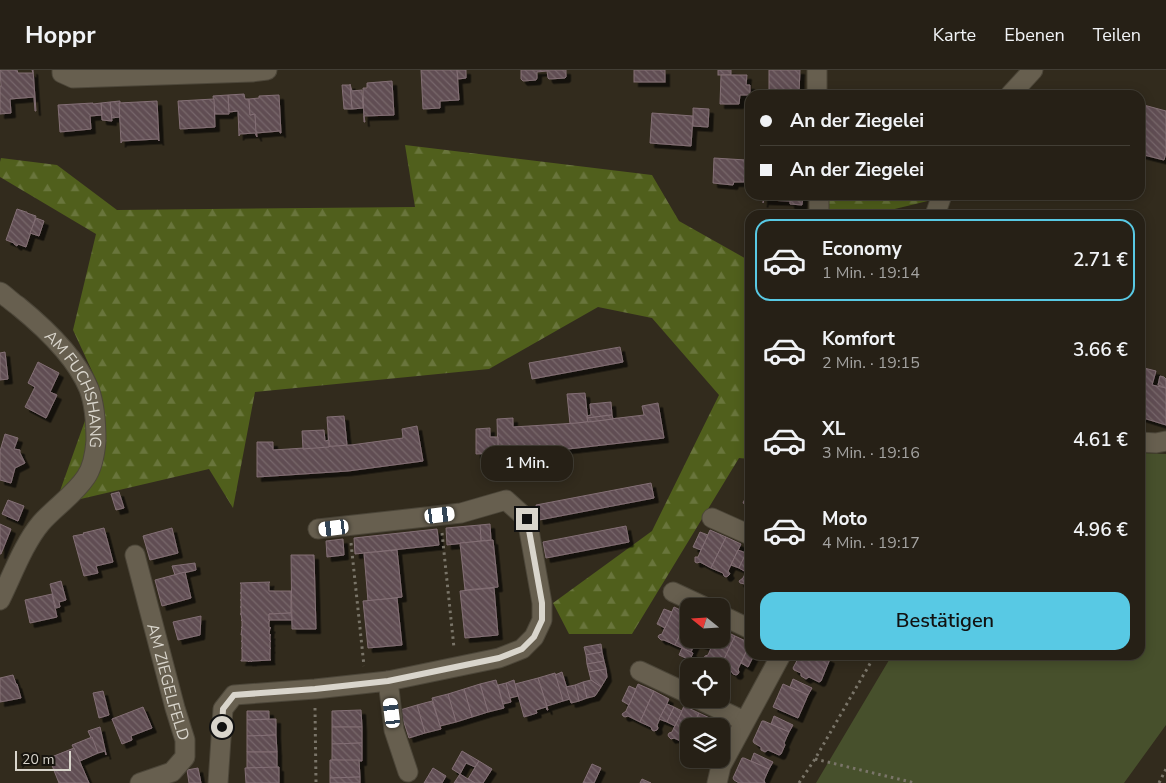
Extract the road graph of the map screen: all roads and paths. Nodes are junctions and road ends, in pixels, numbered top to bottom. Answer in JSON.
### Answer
{"nodes":[{"id":1,"x":62,"y":70,"type":"edge"},
{"id":2,"x":267,"y":70,"type":"edge"},
{"id":3,"x":817,"y":70,"type":"edge"},
{"id":4,"x":1033,"y":70,"type":"edge"},
{"id":5,"x":134,"y":73,"type":"edge"},
{"id":6,"x":817,"y":90,"type":"edge"},
{"id":7,"x":1015,"y":90,"type":"edge"},
{"id":8,"x":0,"y":292,"type":"edge"},
{"id":9,"x":1166,"y":441,"type":"edge"},
{"id":10,"x":1145,"y":442,"type":"edge"},
{"id":11,"x":440,"y":515,"type":"junction"},
{"id":12,"x":712,"y":518,"type":"dead end"},
{"id":13,"x":349,"y":526,"type":"junction"},
{"id":14,"x":318,"y":529,"type":"dead end"},
{"id":15,"x":745,"y":533,"type":"edge"},
{"id":16,"x":135,"y":555,"type":"dead end"},
{"id":17,"x":674,"y":592,"type":"dead end"},
{"id":18,"x":686,"y":598,"type":"edge"},
{"id":19,"x":0,"y":600,"type":"edge"},
{"id":20,"x":730,"y":619,"type":"edge"},
{"id":21,"x":745,"y":627,"type":"edge"},
{"id":22,"x":778,"y":660,"type":"edge"},
{"id":23,"x":872,"y":660,"type":"edge"},
{"id":24,"x":456,"y":666,"type":"junction"},
{"id":25,"x":640,"y":671,"type":"dead end"},
{"id":26,"x":388,"y":681,"type":"junction"},
{"id":27,"x":365,"y":684,"type":"junction"},
{"id":28,"x":315,"y":689,"type":"junction"},
{"id":29,"x":680,"y":690,"type":"edge"},
{"id":30,"x":717,"y":708,"type":"edge"},
{"id":31,"x":744,"y":721,"type":"junction"},
{"id":32,"x":816,"y":759,"type":"junction"},
{"id":33,"x":1166,"y":769,"type":"edge"},
{"id":34,"x":408,"y":772,"type":"dead end"},
{"id":35,"x":140,"y":783,"type":"edge"},
{"id":36,"x":218,"y":783,"type":"edge"},
{"id":37,"x":316,"y":783,"type":"edge"},
{"id":38,"x":717,"y":783,"type":"edge"},
{"id":39,"x":799,"y":783,"type":"edge"},
{"id":40,"x":915,"y":783,"type":"edge"},
{"id":41,"x":1159,"y":783,"type":"edge"}],
"edges":[{"from":1,"to":5,"type":"street"},
{"from":2,"to":5,"type":"street"},
{"from":3,"to":6,"type":"street"},
{"from":4,"to":7,"type":"street"},
{"from":8,"to":19,"type":"street","name":"AM FUCHSHANG"},
{"from":9,"to":10,"type":"street"},
{"from":11,"to":13,"type":"street"},
{"from":11,"to":24,"type":"path"},
{"from":11,"to":24,"type":"street"},
{"from":12,"to":15,"type":"street"},
{"from":13,"to":14,"type":"street"},
{"from":13,"to":27,"type":"path"},
{"from":16,"to":35,"type":"street","name":"AM ZIEGELFELD"},
{"from":17,"to":18,"type":"street"},
{"from":20,"to":21,"type":"street"},
{"from":22,"to":31,"type":"street"},
{"from":23,"to":32,"type":"path"},
{"from":24,"to":26,"type":"street"},
{"from":25,"to":29,"type":"street"},
{"from":26,"to":27,"type":"street"},
{"from":26,"to":34,"type":"street"},
{"from":27,"to":28,"type":"street"},
{"from":28,"to":36,"type":"street"},
{"from":28,"to":37,"type":"path"},
{"from":30,"to":31,"type":"street"},
{"from":31,"to":38,"type":"street"},
{"from":32,"to":39,"type":"path"},
{"from":32,"to":40,"type":"path"},
{"from":33,"to":41,"type":"path"}]}
